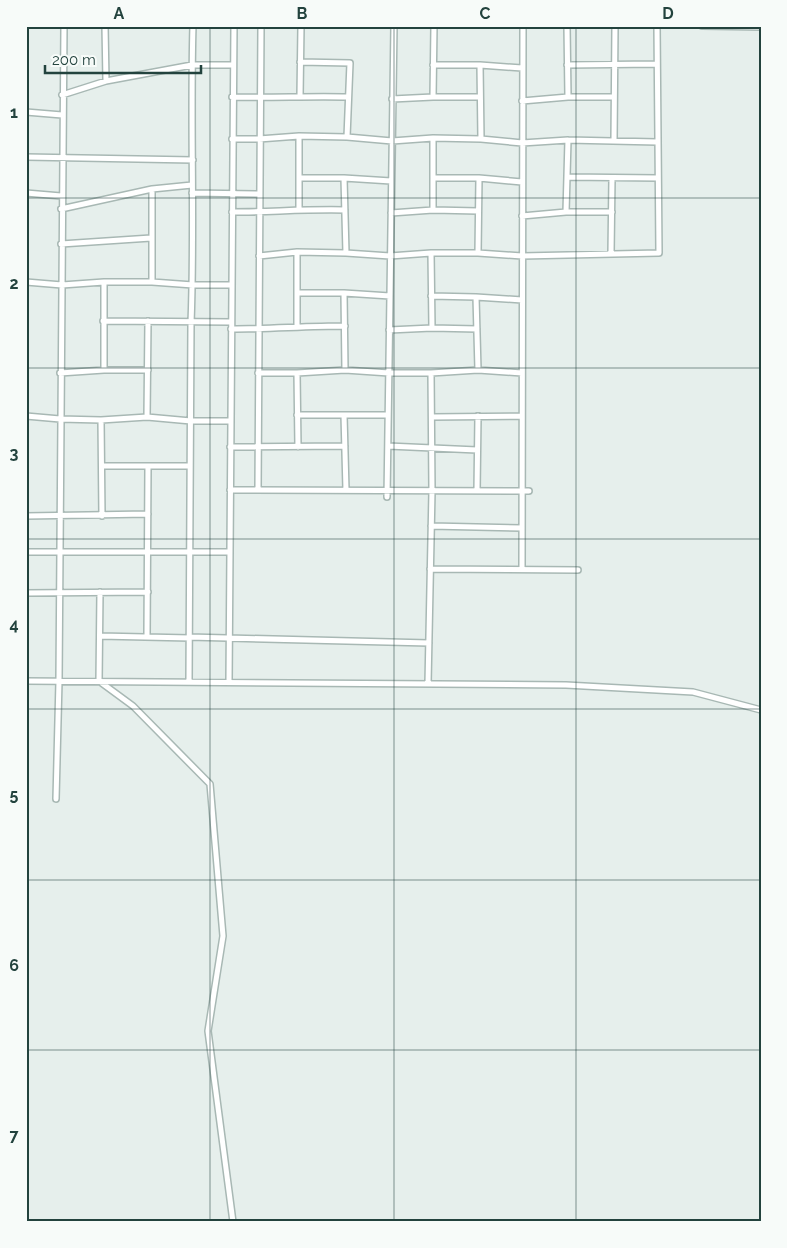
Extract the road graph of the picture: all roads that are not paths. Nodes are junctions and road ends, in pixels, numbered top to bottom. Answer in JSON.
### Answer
{"nodes":[{"id":1,"x":64,"y":26,"type":"edge"},
{"id":2,"x":105,"y":26,"type":"edge"},
{"id":3,"x":193,"y":26,"type":"edge"},
{"id":4,"x":234,"y":26,"type":"edge"},
{"id":5,"x":261,"y":26,"type":"edge"},
{"id":6,"x":301,"y":26,"type":"edge"},
{"id":7,"x":394,"y":26,"type":"edge"},
{"id":8,"x":434,"y":26,"type":"edge"},
{"id":9,"x":523,"y":26,"type":"edge"},
{"id":10,"x":568,"y":26,"type":"edge"},
{"id":11,"x":615,"y":26,"type":"edge"},
{"id":12,"x":657,"y":26,"type":"edge"},
{"id":13,"x":702,"y":26,"type":"edge"},
{"id":14,"x":717,"y":27,"type":"edge"},
{"id":15,"x":761,"y":27,"type":"edge"},
{"id":16,"x":300,"y":62,"type":"junction"},
{"id":17,"x":192,"y":64,"type":"junction"},
{"id":18,"x":656,"y":64,"type":"junction"},
{"id":19,"x":233,"y":65,"type":"junction"},
{"id":20,"x":433,"y":65,"type":"junction"},
{"id":21,"x":480,"y":65,"type":"junction"},
{"id":22,"x":567,"y":65,"type":"junction"},
{"id":23,"x":614,"y":65,"type":"junction"},
{"id":24,"x":522,"y":68,"type":"junction"},
{"id":25,"x":106,"y":81,"type":"junction"},
{"id":26,"x":62,"y":95,"type":"junction"},
{"id":27,"x":300,"y":96,"type":"junction"},
{"id":28,"x":232,"y":97,"type":"junction"},
{"id":29,"x":348,"y":97,"type":"junction"},
{"id":30,"x":433,"y":97,"type":"junction"},
{"id":31,"x":480,"y":97,"type":"junction"},
{"id":32,"x":568,"y":97,"type":"junction"},
{"id":33,"x":614,"y":97,"type":"junction"},
{"id":34,"x":260,"y":98,"type":"junction"},
{"id":35,"x":392,"y":100,"type":"junction"},
{"id":36,"x":522,"y":101,"type":"junction"},
{"id":37,"x":26,"y":112,"type":"edge"},
{"id":38,"x":62,"y":115,"type":"junction"},
{"id":39,"x":299,"y":136,"type":"junction"},
{"id":40,"x":347,"y":137,"type":"junction"},
{"id":41,"x":433,"y":138,"type":"junction"},
{"id":42,"x":232,"y":139,"type":"junction"},
{"id":43,"x":259,"y":139,"type":"junction"},
{"id":44,"x":481,"y":139,"type":"junction"},
{"id":45,"x":568,"y":140,"type":"junction"},
{"id":46,"x":392,"y":141,"type":"junction"},
{"id":47,"x":614,"y":141,"type":"junction"},
{"id":48,"x":657,"y":142,"type":"junction"},
{"id":49,"x":522,"y":143,"type":"junction"},
{"id":50,"x":26,"y":157,"type":"edge"},
{"id":51,"x":63,"y":158,"type":"junction"},
{"id":52,"x":193,"y":160,"type":"junction"},
{"id":53,"x":567,"y":177,"type":"junction"},
{"id":54,"x":299,"y":178,"type":"junction"},
{"id":55,"x":344,"y":178,"type":"junction"},
{"id":56,"x":433,"y":178,"type":"junction"},
{"id":57,"x":478,"y":178,"type":"junction"},
{"id":58,"x":612,"y":178,"type":"junction"},
{"id":59,"x":658,"y":178,"type":"junction"},
{"id":60,"x":391,"y":181,"type":"junction"},
{"id":61,"x":522,"y":182,"type":"junction"},
{"id":62,"x":192,"y":185,"type":"junction"},
{"id":63,"x":152,"y":189,"type":"junction"},
{"id":64,"x":26,"y":193,"type":"edge"},
{"id":65,"x":192,"y":193,"type":"junction"},
{"id":66,"x":232,"y":194,"type":"junction"},
{"id":67,"x":259,"y":194,"type":"junction"},
{"id":68,"x":61,"y":196,"type":"junction"},
{"id":69,"x":61,"y":209,"type":"junction"},
{"id":70,"x":299,"y":209,"type":"junction"},
{"id":71,"x":345,"y":210,"type":"junction"},
{"id":72,"x":433,"y":210,"type":"junction"},
{"id":73,"x":478,"y":211,"type":"junction"},
{"id":74,"x":232,"y":212,"type":"junction"},
{"id":75,"x":259,"y":212,"type":"junction"},
{"id":76,"x":566,"y":212,"type":"junction"},
{"id":77,"x":612,"y":212,"type":"junction"},
{"id":78,"x":391,"y":213,"type":"junction"},
{"id":79,"x":522,"y":216,"type":"junction"},
{"id":80,"x":151,"y":238,"type":"junction"},
{"id":81,"x":61,"y":244,"type":"junction"},
{"id":82,"x":297,"y":252,"type":"junction"},
{"id":83,"x":346,"y":253,"type":"junction"},
{"id":84,"x":431,"y":253,"type":"junction"},
{"id":85,"x":478,"y":253,"type":"junction"},
{"id":86,"x":611,"y":253,"type":"junction"},
{"id":87,"x":259,"y":256,"type":"junction"},
{"id":88,"x":390,"y":256,"type":"junction"},
{"id":89,"x":522,"y":256,"type":"junction"},
{"id":90,"x":26,"y":282,"type":"edge"},
{"id":91,"x":104,"y":282,"type":"junction"},
{"id":92,"x":152,"y":282,"type":"junction"},
{"id":93,"x":62,"y":285,"type":"junction"},
{"id":94,"x":193,"y":285,"type":"junction"},
{"id":95,"x":232,"y":285,"type":"junction"},
{"id":96,"x":297,"y":293,"type":"junction"},
{"id":97,"x":344,"y":293,"type":"junction"},
{"id":98,"x":390,"y":296,"type":"junction"},
{"id":99,"x":431,"y":296,"type":"junction"},
{"id":100,"x":476,"y":297,"type":"junction"},
{"id":101,"x":522,"y":300,"type":"junction"},
{"id":102,"x":103,"y":321,"type":"junction"},
{"id":103,"x":148,"y":321,"type":"junction"},
{"id":104,"x":231,"y":322,"type":"junction"},
{"id":105,"x":191,"y":323,"type":"junction"},
{"id":106,"x":297,"y":326,"type":"junction"},
{"id":107,"x":344,"y":326,"type":"junction"},
{"id":108,"x":432,"y":328,"type":"junction"},
{"id":109,"x":231,"y":329,"type":"junction"},
{"id":110,"x":258,"y":329,"type":"junction"},
{"id":111,"x":390,"y":330,"type":"junction"},
{"id":112,"x":477,"y":330,"type":"junction"},
{"id":113,"x":104,"y":370,"type":"junction"},
{"id":114,"x":148,"y":370,"type":"junction"},
{"id":115,"x":345,"y":370,"type":"junction"},
{"id":116,"x":478,"y":370,"type":"junction"},
{"id":117,"x":258,"y":373,"type":"junction"},
{"id":118,"x":297,"y":373,"type":"junction"},
{"id":119,"x":389,"y":373,"type":"junction"},
{"id":120,"x":432,"y":373,"type":"junction"},
{"id":121,"x":522,"y":373,"type":"junction"},
{"id":122,"x":60,"y":374,"type":"junction"},
{"id":123,"x":297,"y":415,"type":"junction"},
{"id":124,"x":344,"y":415,"type":"junction"},
{"id":125,"x":388,"y":415,"type":"junction"},
{"id":126,"x":26,"y":416,"type":"edge"},
{"id":127,"x":478,"y":416,"type":"junction"},
{"id":128,"x":522,"y":416,"type":"junction"},
{"id":129,"x":148,"y":417,"type":"junction"},
{"id":130,"x":432,"y":417,"type":"junction"},
{"id":131,"x":60,"y":419,"type":"junction"},
{"id":132,"x":101,"y":420,"type":"junction"},
{"id":133,"x":191,"y":421,"type":"junction"},
{"id":134,"x":230,"y":421,"type":"junction"},
{"id":135,"x":345,"y":446,"type":"junction"},
{"id":136,"x":388,"y":446,"type":"junction"},
{"id":137,"x":230,"y":447,"type":"junction"},
{"id":138,"x":298,"y":447,"type":"junction"},
{"id":139,"x":258,"y":448,"type":"junction"},
{"id":140,"x":432,"y":448,"type":"junction"},
{"id":141,"x":477,"y":450,"type":"junction"},
{"id":142,"x":102,"y":466,"type":"junction"},
{"id":143,"x":148,"y":466,"type":"junction"},
{"id":144,"x":190,"y":466,"type":"junction"},
{"id":145,"x":230,"y":490,"type":"junction"},
{"id":146,"x":258,"y":490,"type":"junction"},
{"id":147,"x":346,"y":490,"type":"junction"},
{"id":148,"x":388,"y":491,"type":"junction"},
{"id":149,"x":432,"y":491,"type":"junction"},
{"id":150,"x":477,"y":491,"type":"junction"},
{"id":151,"x":522,"y":491,"type":"junction"},
{"id":152,"x":529,"y":491,"type":"dead end"},
{"id":153,"x":387,"y":497,"type":"dead end"},
{"id":154,"x":148,"y":514,"type":"junction"},
{"id":155,"x":26,"y":516,"type":"edge"},
{"id":156,"x":59,"y":516,"type":"junction"},
{"id":157,"x":102,"y":516,"type":"junction"},
{"id":158,"x":431,"y":526,"type":"junction"},
{"id":159,"x":522,"y":528,"type":"junction"},
{"id":160,"x":26,"y":552,"type":"edge"},
{"id":161,"x":149,"y":552,"type":"junction"},
{"id":162,"x":191,"y":552,"type":"junction"},
{"id":163,"x":229,"y":552,"type":"junction"},
{"id":164,"x":59,"y":553,"type":"junction"},
{"id":165,"x":430,"y":568,"type":"junction"},
{"id":166,"x":522,"y":570,"type":"junction"},
{"id":167,"x":578,"y":570,"type":"dead end"},
{"id":168,"x":26,"y":592,"type":"edge"},
{"id":169,"x":59,"y":592,"type":"junction"},
{"id":170,"x":100,"y":592,"type":"junction"},
{"id":171,"x":148,"y":592,"type":"junction"},
{"id":172,"x":100,"y":636,"type":"junction"},
{"id":173,"x":148,"y":637,"type":"junction"},
{"id":174,"x":190,"y":638,"type":"junction"},
{"id":175,"x":229,"y":638,"type":"junction"},
{"id":176,"x":429,"y":643,"type":"junction"},
{"id":177,"x":26,"y":681,"type":"edge"},
{"id":178,"x":58,"y":681,"type":"junction"},
{"id":179,"x":99,"y":681,"type":"junction"},
{"id":180,"x":189,"y":682,"type":"junction"},
{"id":181,"x":228,"y":682,"type":"junction"},
{"id":182,"x":428,"y":684,"type":"junction"},
{"id":183,"x":761,"y":710,"type":"edge"},
{"id":184,"x":56,"y":799,"type":"dead end"},
{"id":185,"x":234,"y":1222,"type":"edge"}],
"edges":[{"from":1,"to":26,"type":"street"},
{"from":2,"to":25,"type":"street"},
{"from":3,"to":17,"type":"street"},
{"from":4,"to":19,"type":"street"},
{"from":5,"to":34,"type":"street"},
{"from":6,"to":16,"type":"street"},
{"from":7,"to":35,"type":"street"},
{"from":8,"to":20,"type":"street"},
{"from":9,"to":24,"type":"street"},
{"from":10,"to":22,"type":"street"},
{"from":11,"to":23,"type":"street"},
{"from":12,"to":18,"type":"street"},
{"from":13,"to":14,"type":"street"},
{"from":14,"to":15,"type":"street"},
{"from":16,"to":27,"type":"street"},
{"from":16,"to":29,"type":"street"},
{"from":17,"to":19,"type":"street"},
{"from":17,"to":25,"type":"street"},
{"from":17,"to":52,"type":"street"},
{"from":18,"to":23,"type":"street"},
{"from":18,"to":48,"type":"street"},
{"from":19,"to":28,"type":"street"},
{"from":20,"to":21,"type":"street"},
{"from":20,"to":30,"type":"street"},
{"from":21,"to":24,"type":"street"},
{"from":21,"to":31,"type":"street"},
{"from":22,"to":23,"type":"street"},
{"from":22,"to":32,"type":"street"},
{"from":23,"to":33,"type":"street"},
{"from":24,"to":36,"type":"street"},
{"from":25,"to":26,"type":"street"},
{"from":26,"to":38,"type":"street"},
{"from":27,"to":29,"type":"street"},
{"from":27,"to":34,"type":"street"},
{"from":28,"to":34,"type":"street"},
{"from":28,"to":42,"type":"street"},
{"from":29,"to":40,"type":"street"},
{"from":30,"to":31,"type":"street"},
{"from":30,"to":35,"type":"street"},
{"from":31,"to":44,"type":"street"},
{"from":32,"to":33,"type":"street"},
{"from":32,"to":36,"type":"street"},
{"from":33,"to":47,"type":"street"},
{"from":34,"to":43,"type":"street"},
{"from":35,"to":46,"type":"street"},
{"from":36,"to":49,"type":"street"},
{"from":37,"to":38,"type":"street"},
{"from":38,"to":51,"type":"street"},
{"from":39,"to":40,"type":"street"},
{"from":39,"to":43,"type":"street"},
{"from":39,"to":54,"type":"street"},
{"from":40,"to":46,"type":"street"},
{"from":41,"to":44,"type":"street"},
{"from":41,"to":46,"type":"street"},
{"from":41,"to":56,"type":"street"},
{"from":42,"to":43,"type":"street"},
{"from":42,"to":66,"type":"street"},
{"from":43,"to":67,"type":"street"},
{"from":44,"to":49,"type":"street"},
{"from":45,"to":47,"type":"street"},
{"from":45,"to":49,"type":"street"},
{"from":45,"to":53,"type":"street"},
{"from":46,"to":60,"type":"street"},
{"from":47,"to":48,"type":"street"},
{"from":48,"to":59,"type":"street"},
{"from":49,"to":61,"type":"street"},
{"from":50,"to":51,"type":"street"},
{"from":51,"to":52,"type":"street"},
{"from":51,"to":68,"type":"street"},
{"from":52,"to":62,"type":"street"},
{"from":53,"to":58,"type":"street"},
{"from":53,"to":76,"type":"street"},
{"from":54,"to":55,"type":"street"},
{"from":54,"to":70,"type":"street"},
{"from":55,"to":60,"type":"street"},
{"from":55,"to":71,"type":"street"},
{"from":56,"to":57,"type":"street"},
{"from":56,"to":72,"type":"street"},
{"from":57,"to":61,"type":"street"},
{"from":57,"to":73,"type":"street"},
{"from":58,"to":59,"type":"street"},
{"from":58,"to":77,"type":"street"},
{"from":59,"to":86,"type":"street"},
{"from":60,"to":78,"type":"street"},
{"from":61,"to":79,"type":"street"},
{"from":62,"to":63,"type":"street"},
{"from":62,"to":65,"type":"street"},
{"from":63,"to":69,"type":"street"},
{"from":63,"to":80,"type":"street"},
{"from":64,"to":68,"type":"street"},
{"from":65,"to":66,"type":"street"},
{"from":65,"to":94,"type":"street"},
{"from":66,"to":67,"type":"street"},
{"from":66,"to":74,"type":"street"},
{"from":67,"to":75,"type":"street"},
{"from":68,"to":69,"type":"street"},
{"from":69,"to":81,"type":"street"},
{"from":70,"to":71,"type":"street"},
{"from":70,"to":75,"type":"street"},
{"from":71,"to":83,"type":"street"},
{"from":72,"to":73,"type":"street"},
{"from":72,"to":78,"type":"street"},
{"from":73,"to":85,"type":"street"},
{"from":74,"to":75,"type":"street"},
{"from":74,"to":95,"type":"street"},
{"from":75,"to":87,"type":"street"},
{"from":76,"to":77,"type":"street"},
{"from":76,"to":79,"type":"street"},
{"from":77,"to":86,"type":"street"},
{"from":78,"to":88,"type":"street"},
{"from":79,"to":89,"type":"street"},
{"from":80,"to":81,"type":"street"},
{"from":80,"to":92,"type":"street"},
{"from":81,"to":93,"type":"street"},
{"from":82,"to":83,"type":"street"},
{"from":82,"to":87,"type":"street"},
{"from":82,"to":96,"type":"street"},
{"from":83,"to":88,"type":"street"},
{"from":84,"to":85,"type":"street"},
{"from":84,"to":88,"type":"street"},
{"from":84,"to":99,"type":"street"},
{"from":85,"to":89,"type":"street"},
{"from":86,"to":89,"type":"street"},
{"from":87,"to":110,"type":"street"},
{"from":88,"to":98,"type":"street"},
{"from":89,"to":101,"type":"street"},
{"from":90,"to":93,"type":"street"},
{"from":91,"to":92,"type":"street"},
{"from":91,"to":93,"type":"street"},
{"from":91,"to":102,"type":"street"},
{"from":92,"to":94,"type":"street"},
{"from":93,"to":122,"type":"street"},
{"from":94,"to":95,"type":"street"},
{"from":94,"to":105,"type":"street"},
{"from":95,"to":104,"type":"street"},
{"from":96,"to":97,"type":"street"},
{"from":96,"to":106,"type":"street"},
{"from":97,"to":98,"type":"street"},
{"from":97,"to":107,"type":"street"},
{"from":98,"to":111,"type":"street"},
{"from":99,"to":100,"type":"street"},
{"from":99,"to":108,"type":"street"},
{"from":100,"to":101,"type":"street"},
{"from":100,"to":112,"type":"street"},
{"from":101,"to":121,"type":"street"},
{"from":102,"to":103,"type":"street"},
{"from":102,"to":113,"type":"street"},
{"from":103,"to":105,"type":"street"},
{"from":103,"to":114,"type":"street"},
{"from":104,"to":105,"type":"street"},
{"from":104,"to":109,"type":"street"},
{"from":105,"to":133,"type":"street"},
{"from":106,"to":107,"type":"street"},
{"from":106,"to":110,"type":"street"},
{"from":107,"to":115,"type":"street"},
{"from":108,"to":111,"type":"street"},
{"from":108,"to":112,"type":"street"},
{"from":109,"to":110,"type":"street"},
{"from":109,"to":134,"type":"street"},
{"from":110,"to":117,"type":"street"},
{"from":111,"to":119,"type":"street"},
{"from":112,"to":116,"type":"street"},
{"from":113,"to":114,"type":"street"},
{"from":113,"to":122,"type":"street"},
{"from":114,"to":129,"type":"street"},
{"from":115,"to":118,"type":"street"},
{"from":115,"to":119,"type":"street"},
{"from":116,"to":120,"type":"street"},
{"from":116,"to":121,"type":"street"},
{"from":117,"to":118,"type":"street"},
{"from":117,"to":139,"type":"street"},
{"from":118,"to":123,"type":"street"},
{"from":119,"to":120,"type":"street"},
{"from":119,"to":125,"type":"street"},
{"from":120,"to":130,"type":"street"},
{"from":121,"to":128,"type":"street"},
{"from":122,"to":131,"type":"street"},
{"from":123,"to":124,"type":"street"},
{"from":123,"to":138,"type":"street"},
{"from":124,"to":125,"type":"street"},
{"from":124,"to":135,"type":"street"},
{"from":125,"to":136,"type":"street"},
{"from":126,"to":131,"type":"street"},
{"from":127,"to":128,"type":"street"},
{"from":127,"to":130,"type":"street"},
{"from":127,"to":141,"type":"street"},
{"from":128,"to":151,"type":"street"},
{"from":129,"to":132,"type":"street"},
{"from":129,"to":133,"type":"street"},
{"from":130,"to":140,"type":"street"},
{"from":131,"to":132,"type":"street"},
{"from":131,"to":156,"type":"street"},
{"from":132,"to":142,"type":"street"},
{"from":133,"to":134,"type":"street"},
{"from":133,"to":144,"type":"street"},
{"from":134,"to":137,"type":"street"},
{"from":135,"to":138,"type":"street"},
{"from":135,"to":147,"type":"street"},
{"from":136,"to":140,"type":"street"},
{"from":136,"to":148,"type":"street"},
{"from":137,"to":139,"type":"street"},
{"from":137,"to":145,"type":"street"},
{"from":138,"to":139,"type":"street"},
{"from":139,"to":146,"type":"street"},
{"from":140,"to":141,"type":"street"},
{"from":140,"to":149,"type":"street"},
{"from":141,"to":150,"type":"street"},
{"from":142,"to":143,"type":"street"},
{"from":142,"to":157,"type":"street"},
{"from":143,"to":144,"type":"street"},
{"from":143,"to":154,"type":"street"},
{"from":144,"to":162,"type":"street"},
{"from":145,"to":146,"type":"street"},
{"from":145,"to":163,"type":"street"},
{"from":146,"to":147,"type":"street"},
{"from":147,"to":148,"type":"street"},
{"from":148,"to":149,"type":"street"},
{"from":148,"to":153,"type":"street"},
{"from":149,"to":150,"type":"street"},
{"from":149,"to":158,"type":"street"},
{"from":150,"to":151,"type":"street"},
{"from":151,"to":152,"type":"street"},
{"from":151,"to":159,"type":"street"},
{"from":154,"to":157,"type":"street"},
{"from":154,"to":161,"type":"street"},
{"from":155,"to":156,"type":"street"},
{"from":156,"to":157,"type":"street"},
{"from":156,"to":164,"type":"street"},
{"from":158,"to":159,"type":"street"},
{"from":158,"to":165,"type":"street"},
{"from":159,"to":166,"type":"street"},
{"from":160,"to":164,"type":"street"},
{"from":161,"to":162,"type":"street"},
{"from":161,"to":164,"type":"street"},
{"from":161,"to":171,"type":"street"},
{"from":162,"to":163,"type":"street"},
{"from":162,"to":174,"type":"street"},
{"from":163,"to":175,"type":"street"},
{"from":164,"to":169,"type":"street"},
{"from":165,"to":166,"type":"street"},
{"from":165,"to":176,"type":"street"},
{"from":166,"to":167,"type":"street"},
{"from":168,"to":169,"type":"street"},
{"from":169,"to":170,"type":"street"},
{"from":169,"to":178,"type":"street"},
{"from":170,"to":171,"type":"street"},
{"from":170,"to":172,"type":"street"},
{"from":171,"to":173,"type":"street"},
{"from":172,"to":173,"type":"street"},
{"from":172,"to":179,"type":"street"},
{"from":173,"to":174,"type":"street"},
{"from":174,"to":175,"type":"street"},
{"from":174,"to":180,"type":"street"},
{"from":175,"to":176,"type":"street"},
{"from":175,"to":181,"type":"street"},
{"from":176,"to":182,"type":"street"},
{"from":177,"to":178,"type":"street"},
{"from":178,"to":179,"type":"street"},
{"from":178,"to":184,"type":"street"},
{"from":179,"to":180,"type":"street"},
{"from":179,"to":185,"type":"street"},
{"from":180,"to":181,"type":"street"},
{"from":181,"to":182,"type":"street"},
{"from":182,"to":183,"type":"street"}]}
